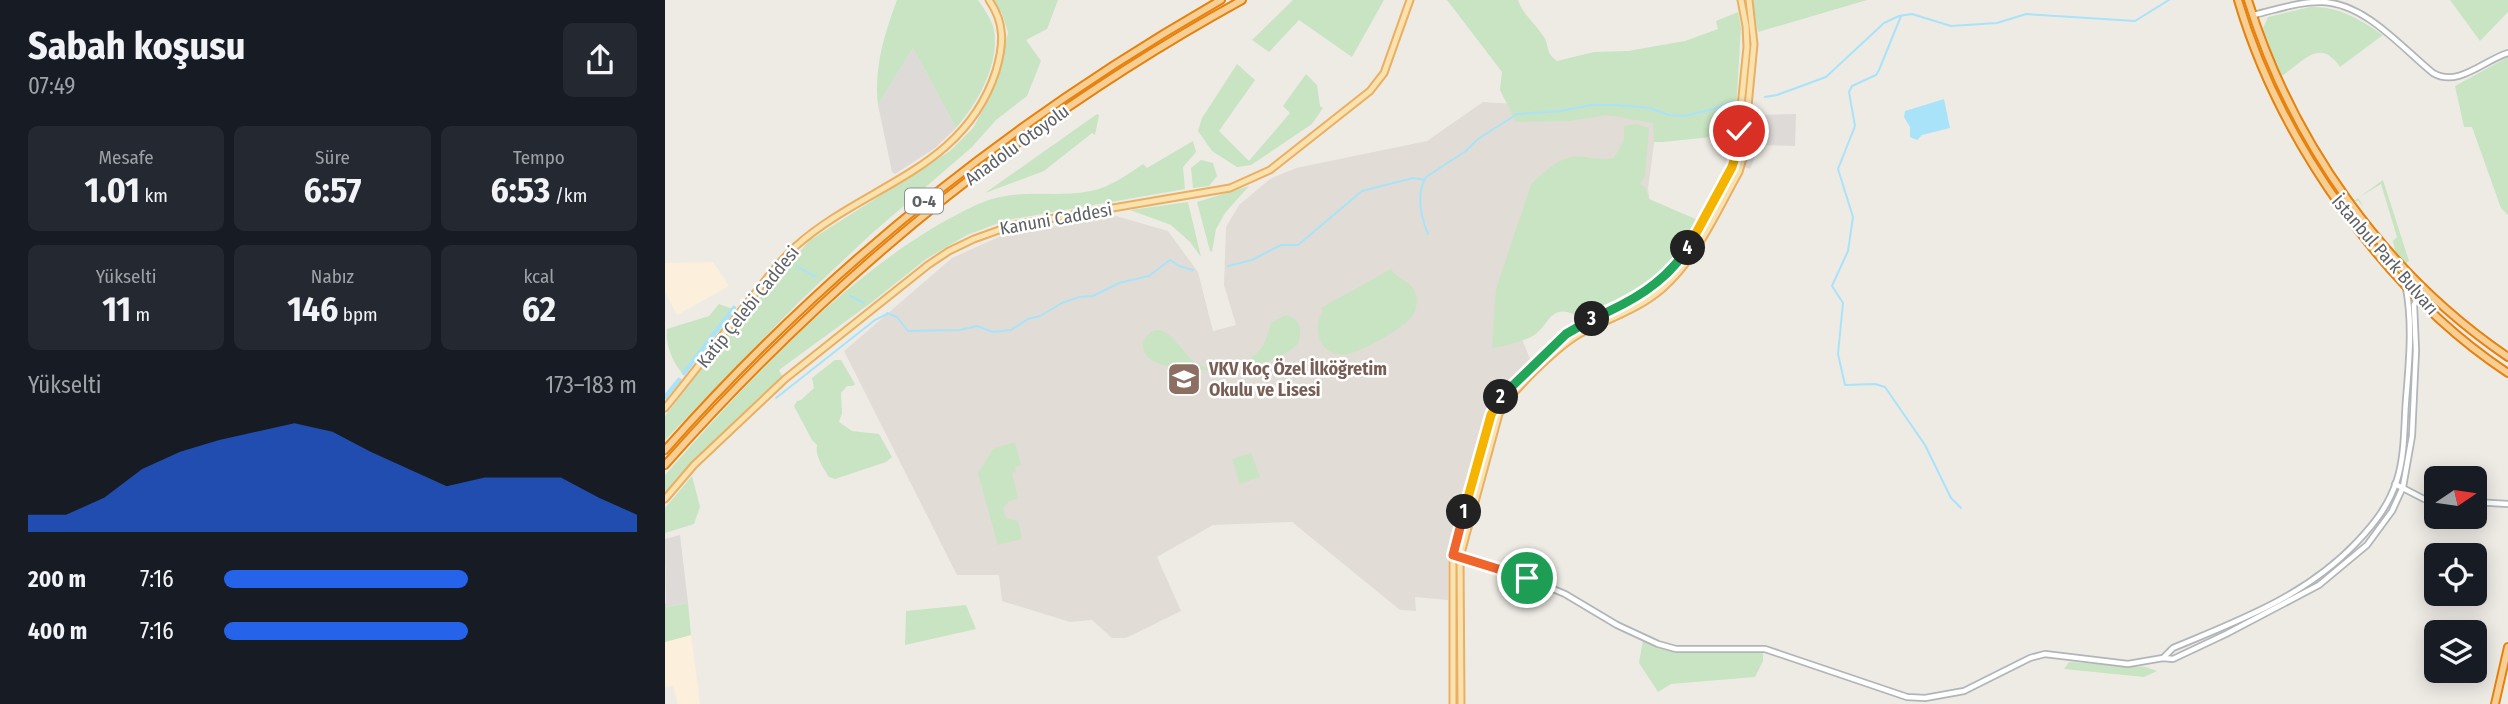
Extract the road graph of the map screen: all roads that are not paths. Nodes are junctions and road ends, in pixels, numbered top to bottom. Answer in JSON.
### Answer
{"nodes":[{"id":1,"x":989,"y":0,"type":"edge"},
{"id":2,"x":1221,"y":0,"type":"edge"},
{"id":3,"x":1242,"y":0,"type":"edge"},
{"id":4,"x":1411,"y":0,"type":"edge"},
{"id":5,"x":1741,"y":0,"type":"edge"},
{"id":6,"x":1749,"y":0,"type":"edge"},
{"id":7,"x":2238,"y":0,"type":"edge"},
{"id":8,"x":2248,"y":0,"type":"edge"},
{"id":9,"x":2253,"y":15,"type":"junction"},
{"id":10,"x":2243,"y":18,"type":"junction"},
{"id":11,"x":2508,"y":53,"type":"edge"},
{"id":12,"x":2414,"y":278,"type":"junction"},
{"id":13,"x":2405,"y":284,"type":"junction"},
{"id":14,"x":2414,"y":293,"type":"junction"},
{"id":15,"x":2423,"y":303,"type":"junction"},
{"id":16,"x":2414,"y":304,"type":"junction"},
{"id":17,"x":2508,"y":357,"type":"edge"},
{"id":18,"x":2508,"y":373,"type":"edge"},
{"id":19,"x":665,"y":408,"type":"edge"},
{"id":20,"x":665,"y":450,"type":"edge"},
{"id":21,"x":665,"y":465,"type":"edge"},
{"id":22,"x":2395,"y":484,"type":"junction"},
{"id":23,"x":2403,"y":487,"type":"junction"},
{"id":24,"x":665,"y":499,"type":"edge"},
{"id":25,"x":2424,"y":499,"type":"edge"},
{"id":26,"x":2487,"y":503,"type":"edge"},
{"id":27,"x":2508,"y":504,"type":"edge"},
{"id":28,"x":1457,"y":556,"type":"junction"},
{"id":29,"x":2508,"y":648,"type":"edge"},
{"id":30,"x":2163,"y":658,"type":"junction"},
{"id":31,"x":1453,"y":704,"type":"edge"},
{"id":32,"x":1461,"y":704,"type":"edge"},
{"id":33,"x":2495,"y":704,"type":"edge"}],
"edges":[{"from":1,"to":19,"type":"main road","name":"Katip Çelebi Caddesi"},
{"from":2,"to":20,"type":"highway","name":"Anadolu Otoyolu","number":"O-4"},
{"from":3,"to":21,"type":"highway","name":"Anadolu Otoyolu","number":"O-4"},
{"from":4,"to":24,"type":"main road","name":"Kanuni Caddesi"},
{"from":5,"to":28,"type":"main road"},
{"from":6,"to":28,"type":"main road"},
{"from":7,"to":10,"type":"highway","name":"İstanbul Park Bulvarı"},
{"from":8,"to":9,"type":"highway","name":"İstanbul Park Bulvarı"},
{"from":9,"to":10,"type":"highway"},
{"from":9,"to":11,"type":"street"},
{"from":9,"to":12,"type":"highway","name":"İstanbul Park Bulvarı"},
{"from":10,"to":13,"type":"highway","name":"İstanbul Park Bulvarı"},
{"from":12,"to":14,"type":"street"},
{"from":12,"to":17,"type":"highway","name":"İstanbul Park Bulvarı"},
{"from":13,"to":14,"type":"highway","name":"İstanbul Park Bulvarı"},
{"from":13,"to":22,"type":"street"},
{"from":14,"to":15,"type":"highway","name":"İstanbul Park Bulvarı"},
{"from":14,"to":16,"type":"street"},
{"from":15,"to":16,"type":"street"},
{"from":15,"to":18,"type":"highway","name":"İstanbul Park Bulvarı"},
{"from":16,"to":23,"type":"street"},
{"from":22,"to":23,"type":"street"},
{"from":22,"to":30,"type":"street"},
{"from":23,"to":25,"type":"street"},
{"from":23,"to":30,"type":"street"},
{"from":26,"to":27,"type":"street"},
{"from":28,"to":30,"type":"street"},
{"from":28,"to":31,"type":"main road"},
{"from":28,"to":32,"type":"main road"},
{"from":29,"to":33,"type":"highway"}]}
